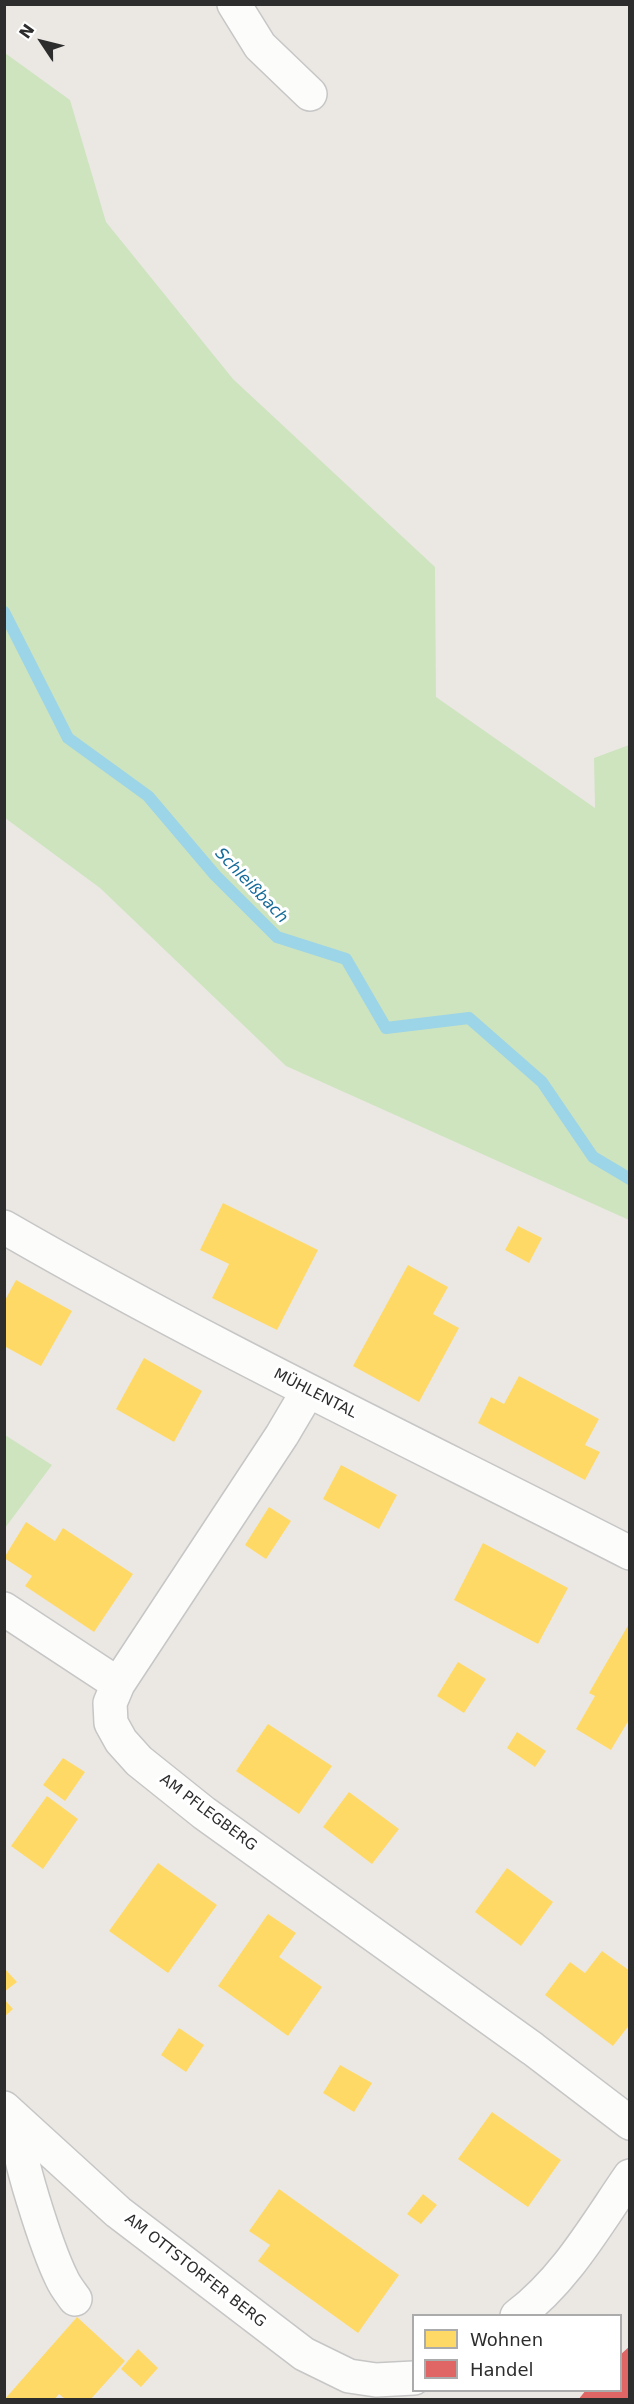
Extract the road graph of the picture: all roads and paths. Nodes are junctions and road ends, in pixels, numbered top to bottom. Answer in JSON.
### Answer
{"nodes":[{"id":1,"x":234,"y":4,"type":"edge"},
{"id":2,"x":310,"y":94,"type":"dead end"},
{"id":3,"x":4,"y":1227,"type":"edge"},
{"id":4,"x":308,"y":1391,"type":"junction"},
{"id":5,"x":630,"y":1553,"type":"edge"},
{"id":6,"x":4,"y":1609,"type":"edge"},
{"id":7,"x":118,"y":1684,"type":"junction"},
{"id":8,"x":11,"y":2114,"type":"edge"},
{"id":9,"x":630,"y":2122,"type":"edge"},
{"id":10,"x":630,"y":2176,"type":"edge"},
{"id":11,"x":75,"y":2299,"type":"dead end"},
{"id":12,"x":519,"y":2314,"type":"edge"},
{"id":13,"x":412,"y":2378,"type":"edge"}],
"edges":[{"from":1,"to":2,"type":"street"},
{"from":3,"to":4,"type":"street","name":"MÜHLENTAL"},
{"from":4,"to":5,"type":"street","name":"MÜHLENTAL"},
{"from":4,"to":7,"type":"street","name":"AM PFLEGBERG"},
{"from":6,"to":7,"type":"street"},
{"from":7,"to":9,"type":"street","name":"AM PFLEGBERG"},
{"from":8,"to":11,"type":"street"},
{"from":8,"to":13,"type":"street","name":"AM OTTSTORFER BERG"},
{"from":10,"to":12,"type":"street"}]}
